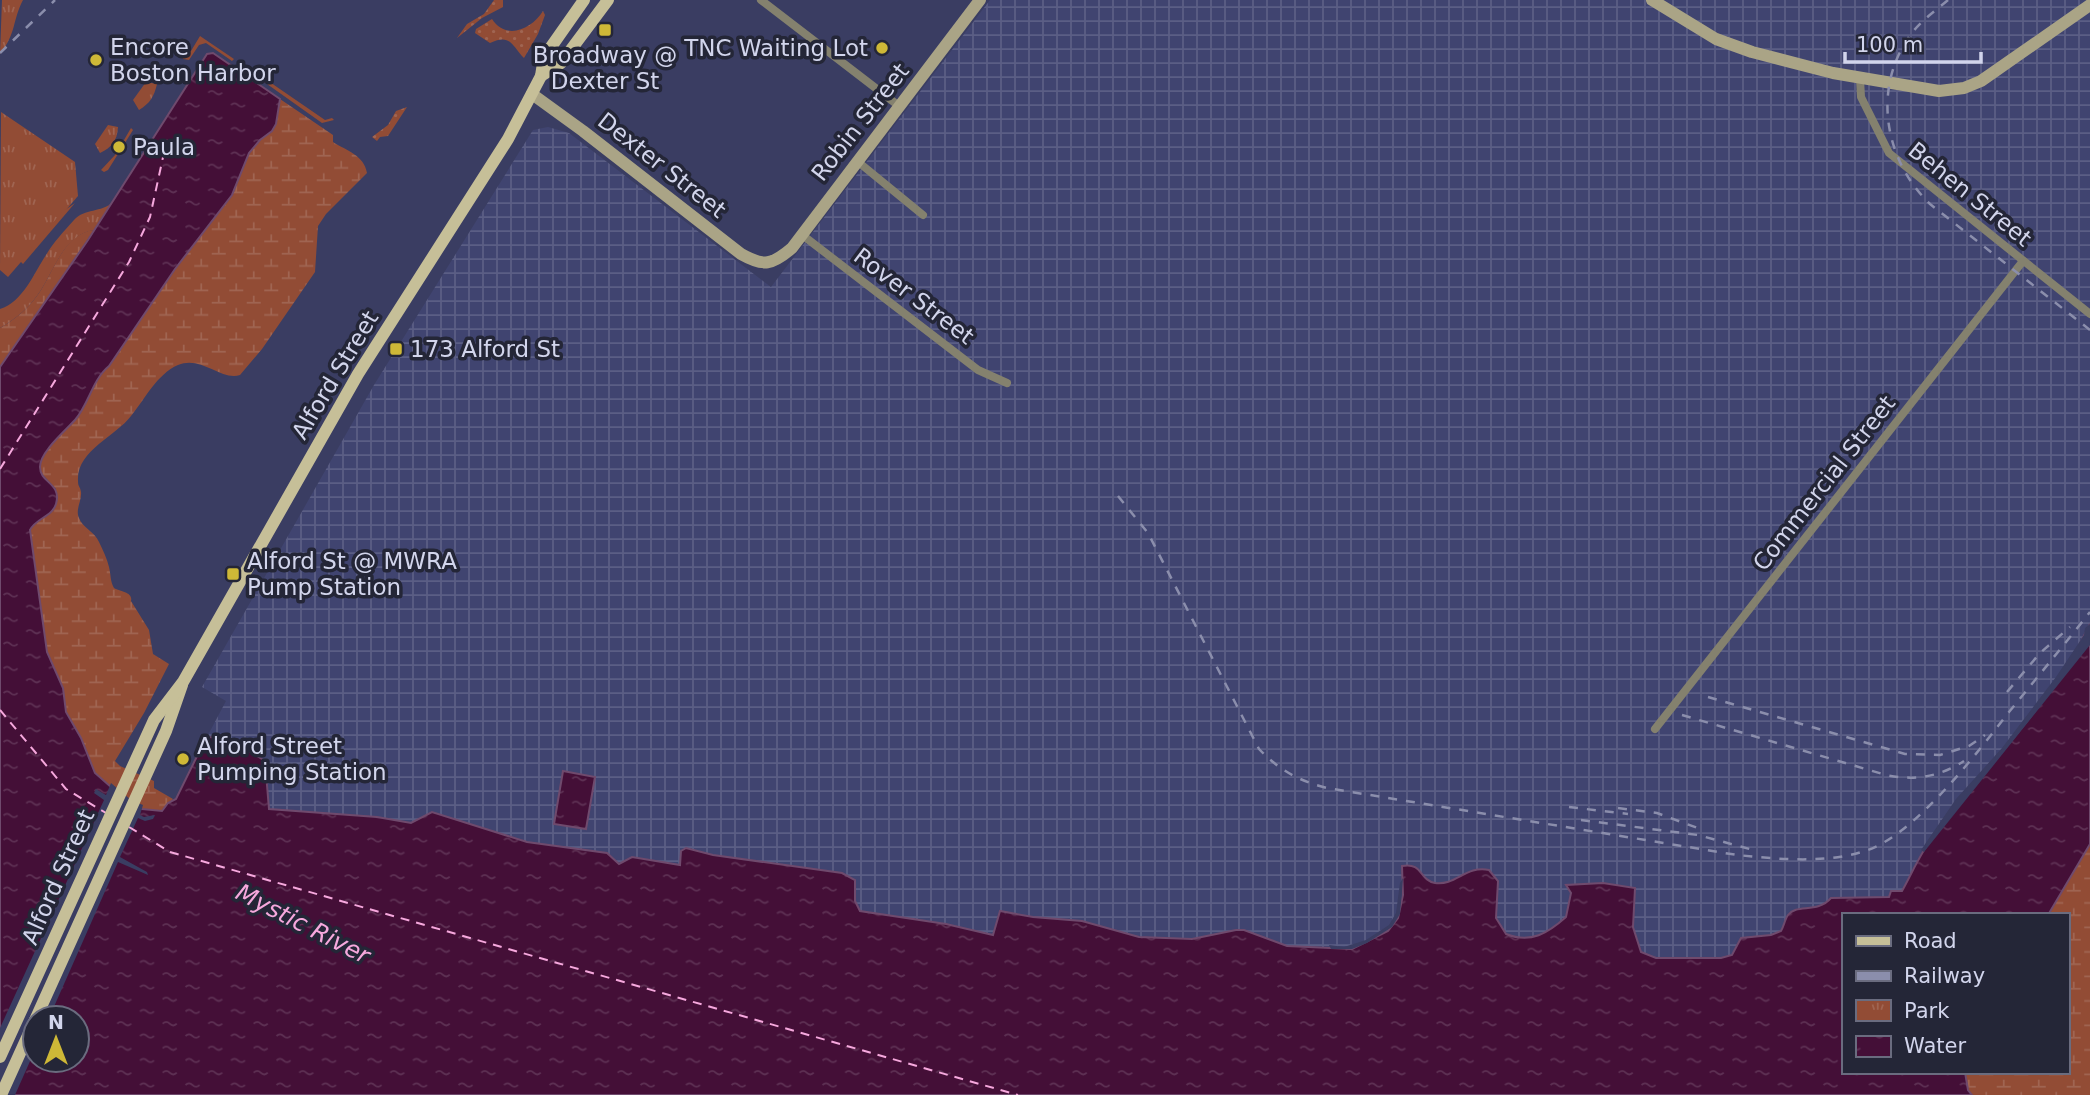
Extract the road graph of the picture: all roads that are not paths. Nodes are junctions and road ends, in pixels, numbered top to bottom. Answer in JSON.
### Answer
{"nodes":[{"id":1,"x":584,"y":0,"type":"edge"},
{"id":2,"x":608,"y":0,"type":"edge"},
{"id":3,"x":761,"y":0,"type":"edge"},
{"id":4,"x":981,"y":0,"type":"edge"},
{"id":5,"x":1652,"y":0,"type":"edge"},
{"id":6,"x":2090,"y":5,"type":"edge"},
{"id":7,"x":541,"y":76,"type":"junction"},
{"id":8,"x":1860,"y":79,"type":"junction"},
{"id":9,"x":532,"y":94,"type":"junction"},
{"id":10,"x":899,"y":106,"type":"junction"},
{"id":11,"x":857,"y":161,"type":"junction"},
{"id":12,"x":923,"y":215,"type":"dead end"},
{"id":13,"x":801,"y":234,"type":"junction"},
{"id":14,"x":2023,"y":261,"type":"junction"},
{"id":15,"x":768,"y":263,"type":"joint"},
{"id":16,"x":2090,"y":314,"type":"edge"},
{"id":17,"x":1007,"y":383,"type":"dead end"},
{"id":18,"x":183,"y":682,"type":"junction"},
{"id":19,"x":1655,"y":729,"type":"dead end"},
{"id":20,"x":42,"y":1004,"type":"edge"},
{"id":21,"x":21,"y":1050,"type":"edge"},
{"id":22,"x":0,"y":1057,"type":"edge"},
{"id":23,"x":1,"y":1095,"type":"edge"}],
"edges":[{"from":1,"to":7,"type":"main road","name":"Alford Street"},
{"from":2,"to":7,"type":"main road"},
{"from":3,"to":10,"type":"street"},
{"from":4,"to":10,"type":"street","name":"Robin Street"},
{"from":5,"to":8,"type":"street"},
{"from":6,"to":8,"type":"street"},
{"from":7,"to":9,"type":"main road","name":"Alford Street"},
{"from":8,"to":14,"type":"street","name":"Behen Street"},
{"from":9,"to":15,"type":"street","name":"Dexter Street"},
{"from":9,"to":18,"type":"main road","name":"Alford Street"},
{"from":10,"to":11,"type":"street","name":"Robin Street"},
{"from":11,"to":12,"type":"street"},
{"from":11,"to":13,"type":"street","name":"Robin Street"},
{"from":13,"to":15,"type":"street","name":"Robin Street"},
{"from":13,"to":17,"type":"street","name":"Rover Street"},
{"from":14,"to":16,"type":"street","name":"Behen Street"},
{"from":14,"to":19,"type":"street","name":"Commercial Street"},
{"from":18,"to":20,"type":"main road","name":"Alford Street"},
{"from":18,"to":22,"type":"main road","name":"Alford Street"},
{"from":21,"to":23,"type":"main road","name":"Alford Street"}]}
